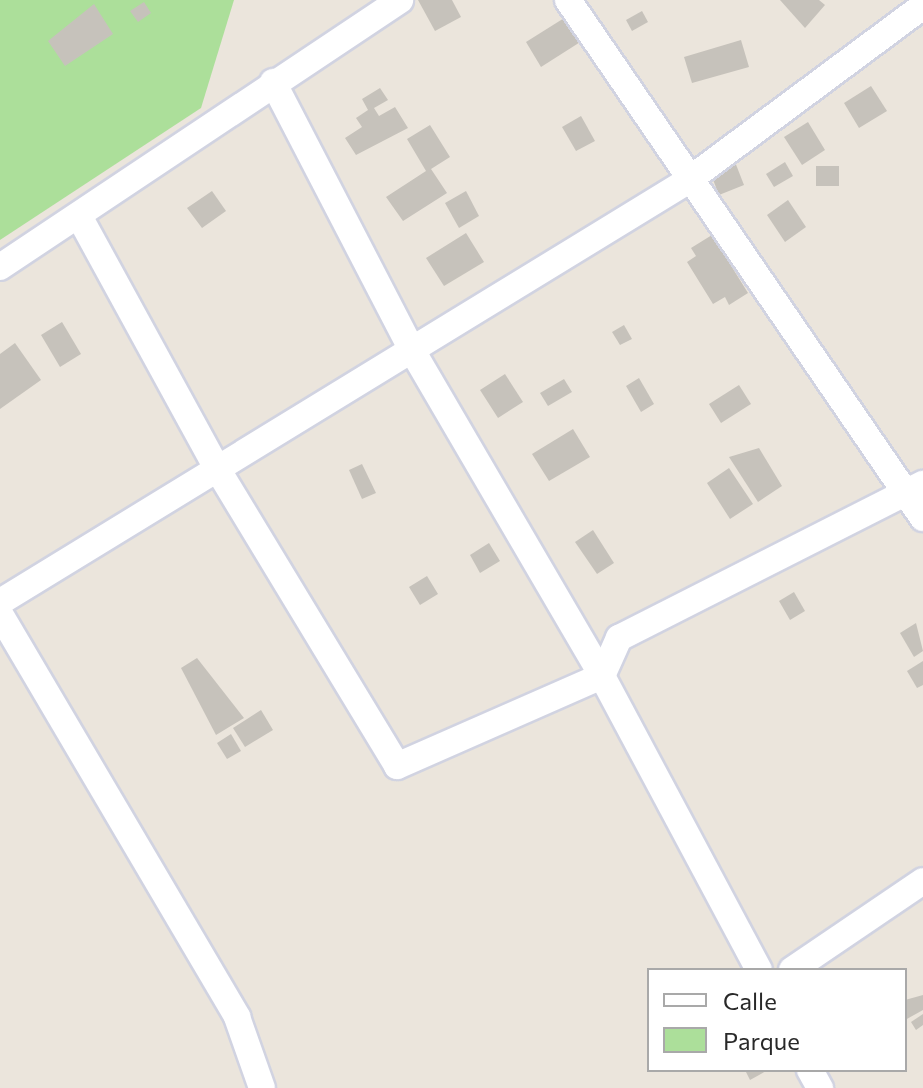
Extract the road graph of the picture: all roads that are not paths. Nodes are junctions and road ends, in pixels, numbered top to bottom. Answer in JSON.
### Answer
{"nodes":[{"id":1,"x":400,"y":0,"type":"edge"},
{"id":2,"x":568,"y":0,"type":"edge"},
{"id":3,"x":923,"y":6,"type":"edge"},
{"id":4,"x":273,"y":82,"type":"junction"},
{"id":5,"x":686,"y":182,"type":"junction"},
{"id":6,"x":80,"y":218,"type":"junction"},
{"id":7,"x":0,"y":267,"type":"edge"},
{"id":8,"x":413,"y":352,"type":"junction"},
{"id":9,"x":218,"y":470,"type":"junction"},
{"id":10,"x":916,"y":488,"type":"edge"},
{"id":11,"x":923,"y":518,"type":"edge"},
{"id":12,"x":0,"y":602,"type":"edge"},
{"id":13,"x":0,"y":614,"type":"edge"},
{"id":14,"x":602,"y":676,"type":"junction"},
{"id":15,"x":923,"y":881,"type":"edge"},
{"id":16,"x":758,"y":968,"type":"edge"},
{"id":17,"x":795,"y":968,"type":"edge"},
{"id":18,"x":262,"y":1088,"type":"edge"}],
"edges":[{"from":1,"to":4,"type":"street"},
{"from":2,"to":5,"type":"street"},
{"from":3,"to":5,"type":"street"},
{"from":4,"to":6,"type":"street"},
{"from":4,"to":8,"type":"street"},
{"from":5,"to":8,"type":"street"},
{"from":5,"to":10,"type":"street"},
{"from":6,"to":7,"type":"street"},
{"from":6,"to":9,"type":"street"},
{"from":8,"to":9,"type":"street"},
{"from":8,"to":14,"type":"street"},
{"from":9,"to":12,"type":"street"},
{"from":9,"to":14,"type":"street"},
{"from":10,"to":11,"type":"street"},
{"from":10,"to":14,"type":"street"},
{"from":13,"to":18,"type":"street"},
{"from":14,"to":16,"type":"street"},
{"from":15,"to":17,"type":"street"}]}
